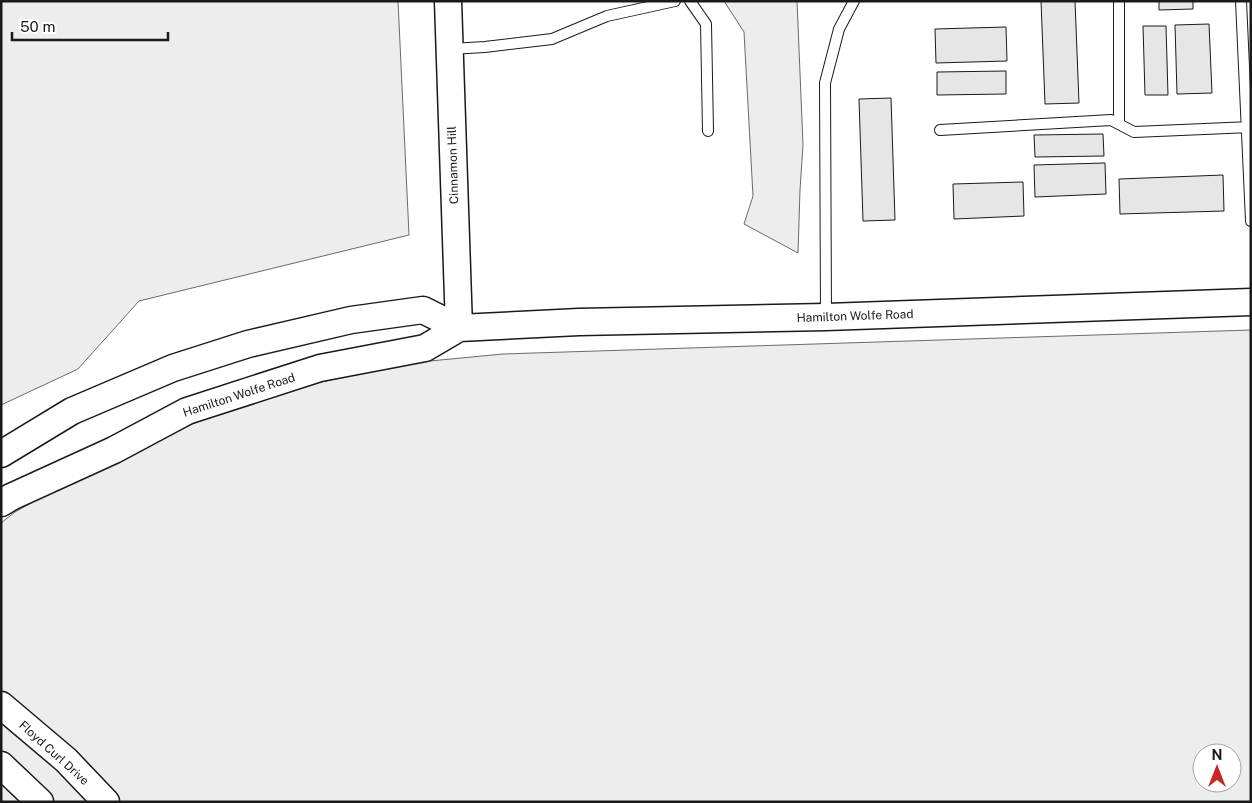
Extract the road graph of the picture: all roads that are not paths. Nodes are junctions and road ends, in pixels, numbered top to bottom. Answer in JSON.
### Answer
{"nodes":[{"id":1,"x":448,"y":1,"type":"edge"},
{"id":2,"x":675,"y":1,"type":"edge"},
{"id":3,"x":690,"y":1,"type":"edge"},
{"id":4,"x":854,"y":1,"type":"edge"},
{"id":5,"x":1119,"y":1,"type":"edge"},
{"id":6,"x":1241,"y":1,"type":"edge"},
{"id":7,"x":449,"y":49,"type":"junction"},
{"id":8,"x":1120,"y":124,"type":"junction"},
{"id":9,"x":1249,"y":128,"type":"edge"},
{"id":10,"x":940,"y":130,"type":"dead end"},
{"id":11,"x":708,"y":131,"type":"dead end"},
{"id":12,"x":1251,"y":221,"type":"edge"},
{"id":13,"x":1251,"y":302,"type":"edge"},
{"id":14,"x":826,"y":317,"type":"junction"},
{"id":15,"x":459,"y":328,"type":"junction"},
{"id":16,"x":1,"y":454,"type":"edge"},
{"id":17,"x":1,"y":503,"type":"edge"},
{"id":18,"x":1,"y":705,"type":"edge"},
{"id":19,"x":1,"y":765,"type":"edge"},
{"id":20,"x":40,"y":802,"type":"edge"},
{"id":21,"x":106,"y":802,"type":"edge"}],
"edges":[{"from":1,"to":7,"type":"street","name":"Cinnamon Hill"},
{"from":2,"to":7,"type":"lane"},
{"from":3,"to":11,"type":"lane"},
{"from":4,"to":14,"type":"lane"},
{"from":5,"to":8,"type":"lane"},
{"from":6,"to":9,"type":"lane"},
{"from":7,"to":15,"type":"street","name":"Cinnamon Hill"},
{"from":8,"to":9,"type":"lane"},
{"from":8,"to":10,"type":"lane"},
{"from":9,"to":12,"type":"lane"},
{"from":13,"to":14,"type":"street","name":"Hamilton Wolfe Road"},
{"from":14,"to":15,"type":"street","name":"Hamilton Wolfe Road"},
{"from":15,"to":16,"type":"street","name":"Hamilton Wolfe Road"},
{"from":15,"to":17,"type":"street","name":"Hamilton Wolfe Road"},
{"from":18,"to":21,"type":"street","name":"Floyd Curl Drive"},
{"from":19,"to":20,"type":"street"}]}
